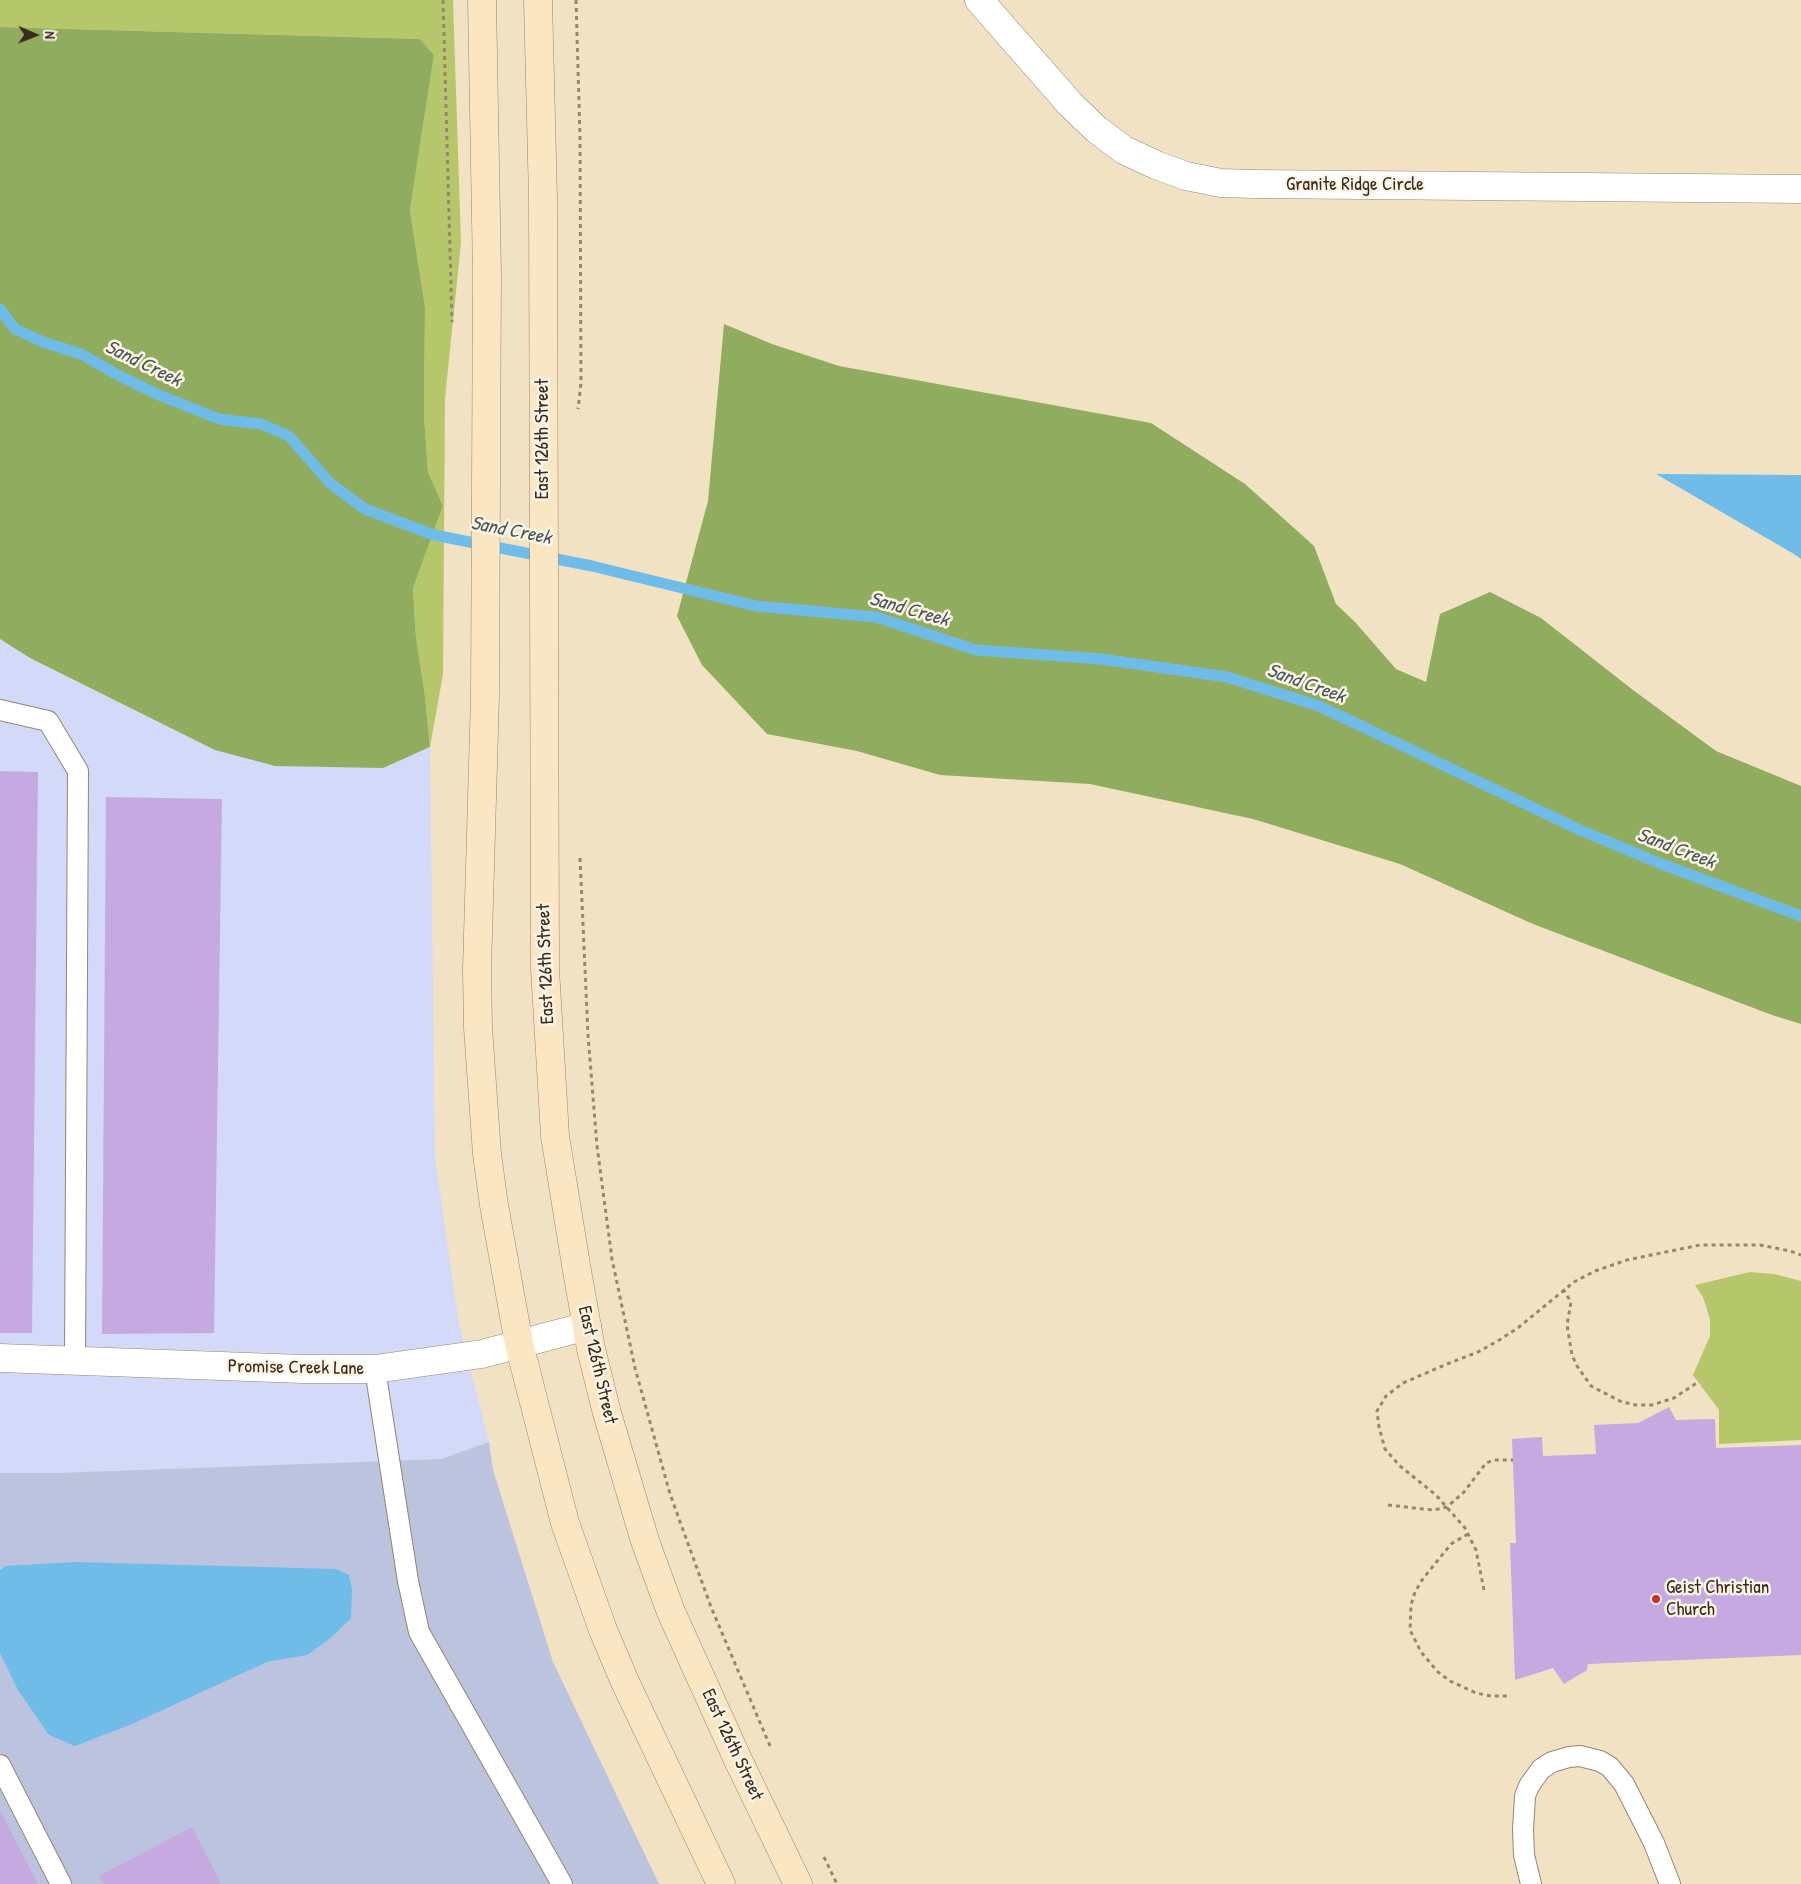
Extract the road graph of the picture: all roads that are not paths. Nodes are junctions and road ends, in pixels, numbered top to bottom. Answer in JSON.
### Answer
{"nodes":[{"id":1,"x":482,"y":0,"type":"edge"},
{"id":2,"x":538,"y":0,"type":"edge"},
{"id":3,"x":979,"y":0,"type":"edge"},
{"id":4,"x":1801,"y":189,"type":"edge"},
{"id":5,"x":0,"y":710,"type":"edge"},
{"id":6,"x":587,"y":1326,"type":"junction"},
{"id":7,"x":519,"y":1344,"type":"junction"},
{"id":8,"x":0,"y":1358,"type":"edge"},
{"id":9,"x":75,"y":1361,"type":"junction"},
{"id":10,"x":375,"y":1369,"type":"junction"},
{"id":11,"x":0,"y":1765,"type":"edge"},
{"id":12,"x":61,"y":1884,"type":"edge"},
{"id":13,"x":562,"y":1884,"type":"edge"},
{"id":14,"x":721,"y":1884,"type":"edge"},
{"id":15,"x":798,"y":1884,"type":"edge"},
{"id":16,"x":1531,"y":1884,"type":"edge"},
{"id":17,"x":1670,"y":1884,"type":"edge"}],
"edges":[{"from":1,"to":7,"type":"main road"},
{"from":2,"to":6,"type":"main road","name":"East 126th Street"},
{"from":3,"to":4,"type":"street","name":"Granite Ridge Circle"},
{"from":5,"to":9,"type":"lane"},
{"from":6,"to":7,"type":"street","name":"Promise Creek Lane"},
{"from":6,"to":15,"type":"main road","name":"East 126th Street"},
{"from":7,"to":10,"type":"street","name":"Promise Creek Lane"},
{"from":7,"to":14,"type":"main road"},
{"from":8,"to":9,"type":"street","name":"Promise Creek Lane"},
{"from":9,"to":10,"type":"street","name":"Promise Creek Lane"},
{"from":10,"to":13,"type":"lane"},
{"from":11,"to":12,"type":"lane"},
{"from":16,"to":17,"type":"lane"}]}
